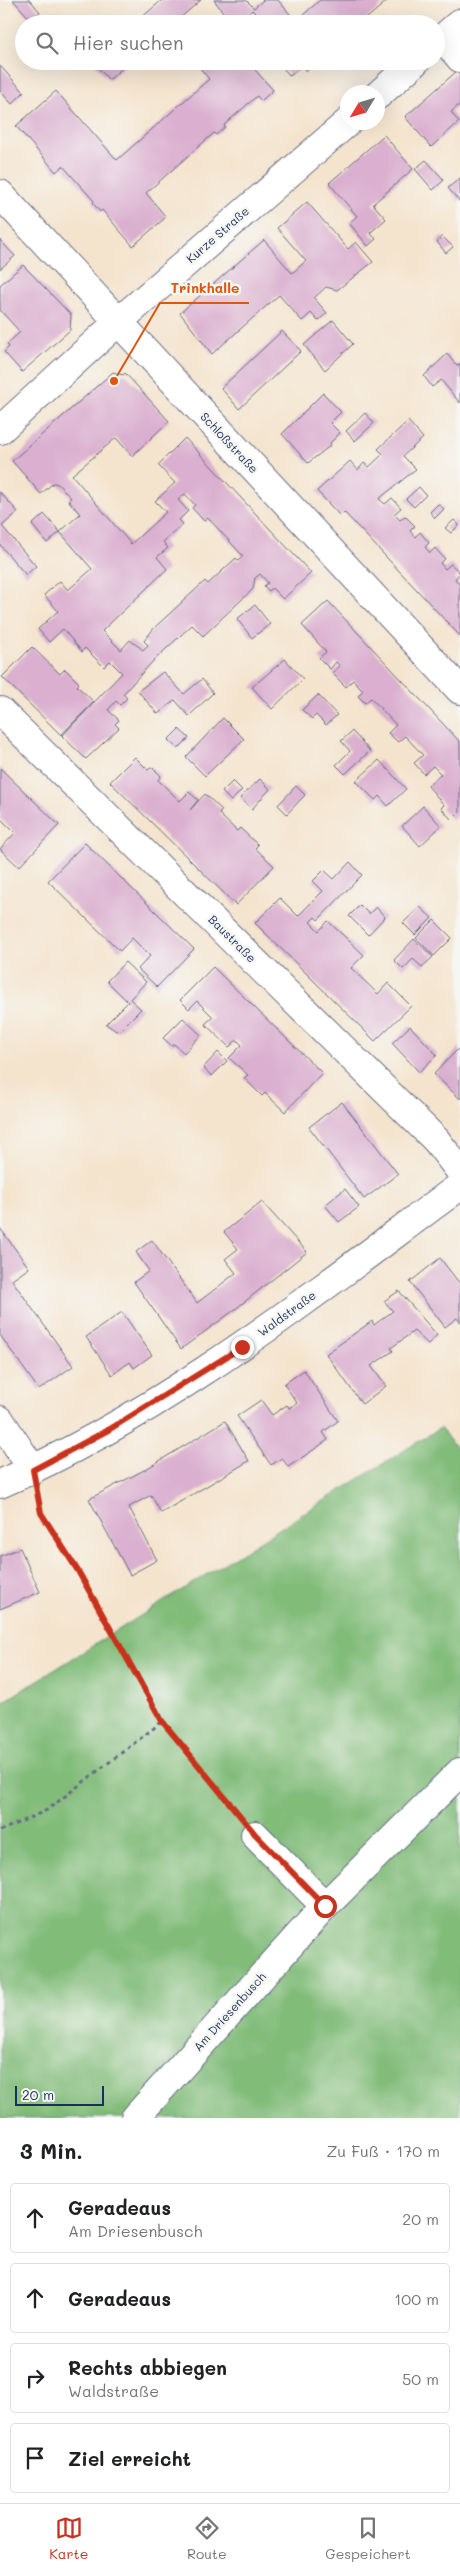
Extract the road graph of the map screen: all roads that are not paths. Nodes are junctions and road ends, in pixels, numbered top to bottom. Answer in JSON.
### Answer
{"nodes":[{"id":1,"x":406,"y":70,"type":"edge"},
{"id":2,"x":385,"y":89,"type":"edge"},
{"id":3,"x":340,"y":129,"type":"edge"},
{"id":4,"x":0,"y":194,"type":"edge"},
{"id":5,"x":118,"y":322,"type":"junction"},
{"id":6,"x":0,"y":430,"type":"edge"},
{"id":7,"x":460,"y":690,"type":"edge"},
{"id":8,"x":0,"y":711,"type":"edge"},
{"id":9,"x":460,"y":1171,"type":"edge"},
{"id":10,"x":460,"y":1186,"type":"edge"},
{"id":11,"x":0,"y":1420,"type":"edge"},
{"id":12,"x":33,"y":1470,"type":"junction"},
{"id":13,"x":0,"y":1484,"type":"edge"},
{"id":14,"x":460,"y":1772,"type":"edge"},
{"id":15,"x":255,"y":1834,"type":"road end"},
{"id":16,"x":325,"y":1906,"type":"junction"},
{"id":17,"x":135,"y":2118,"type":"edge"}],
"edges":[{"from":1,"to":2,"type":"street"},
{"from":3,"to":5,"type":"street","name":"Kurze Straße"},
{"from":4,"to":5,"type":"street","name":"Schloßstraße"},
{"from":5,"to":6,"type":"street","name":"Kurze Straße"},
{"from":5,"to":7,"type":"street","name":"Schloßstraße"},
{"from":8,"to":9,"type":"street","name":"Baustraße"},
{"from":10,"to":12,"type":"street","name":"Waldstraße"},
{"from":11,"to":12,"type":"street"},
{"from":12,"to":13,"type":"street","name":"Waldstraße"},
{"from":14,"to":16,"type":"street","name":"Am Driesenbusch"},
{"from":15,"to":16,"type":"street"},
{"from":16,"to":17,"type":"street","name":"Am Driesenbusch"}]}
